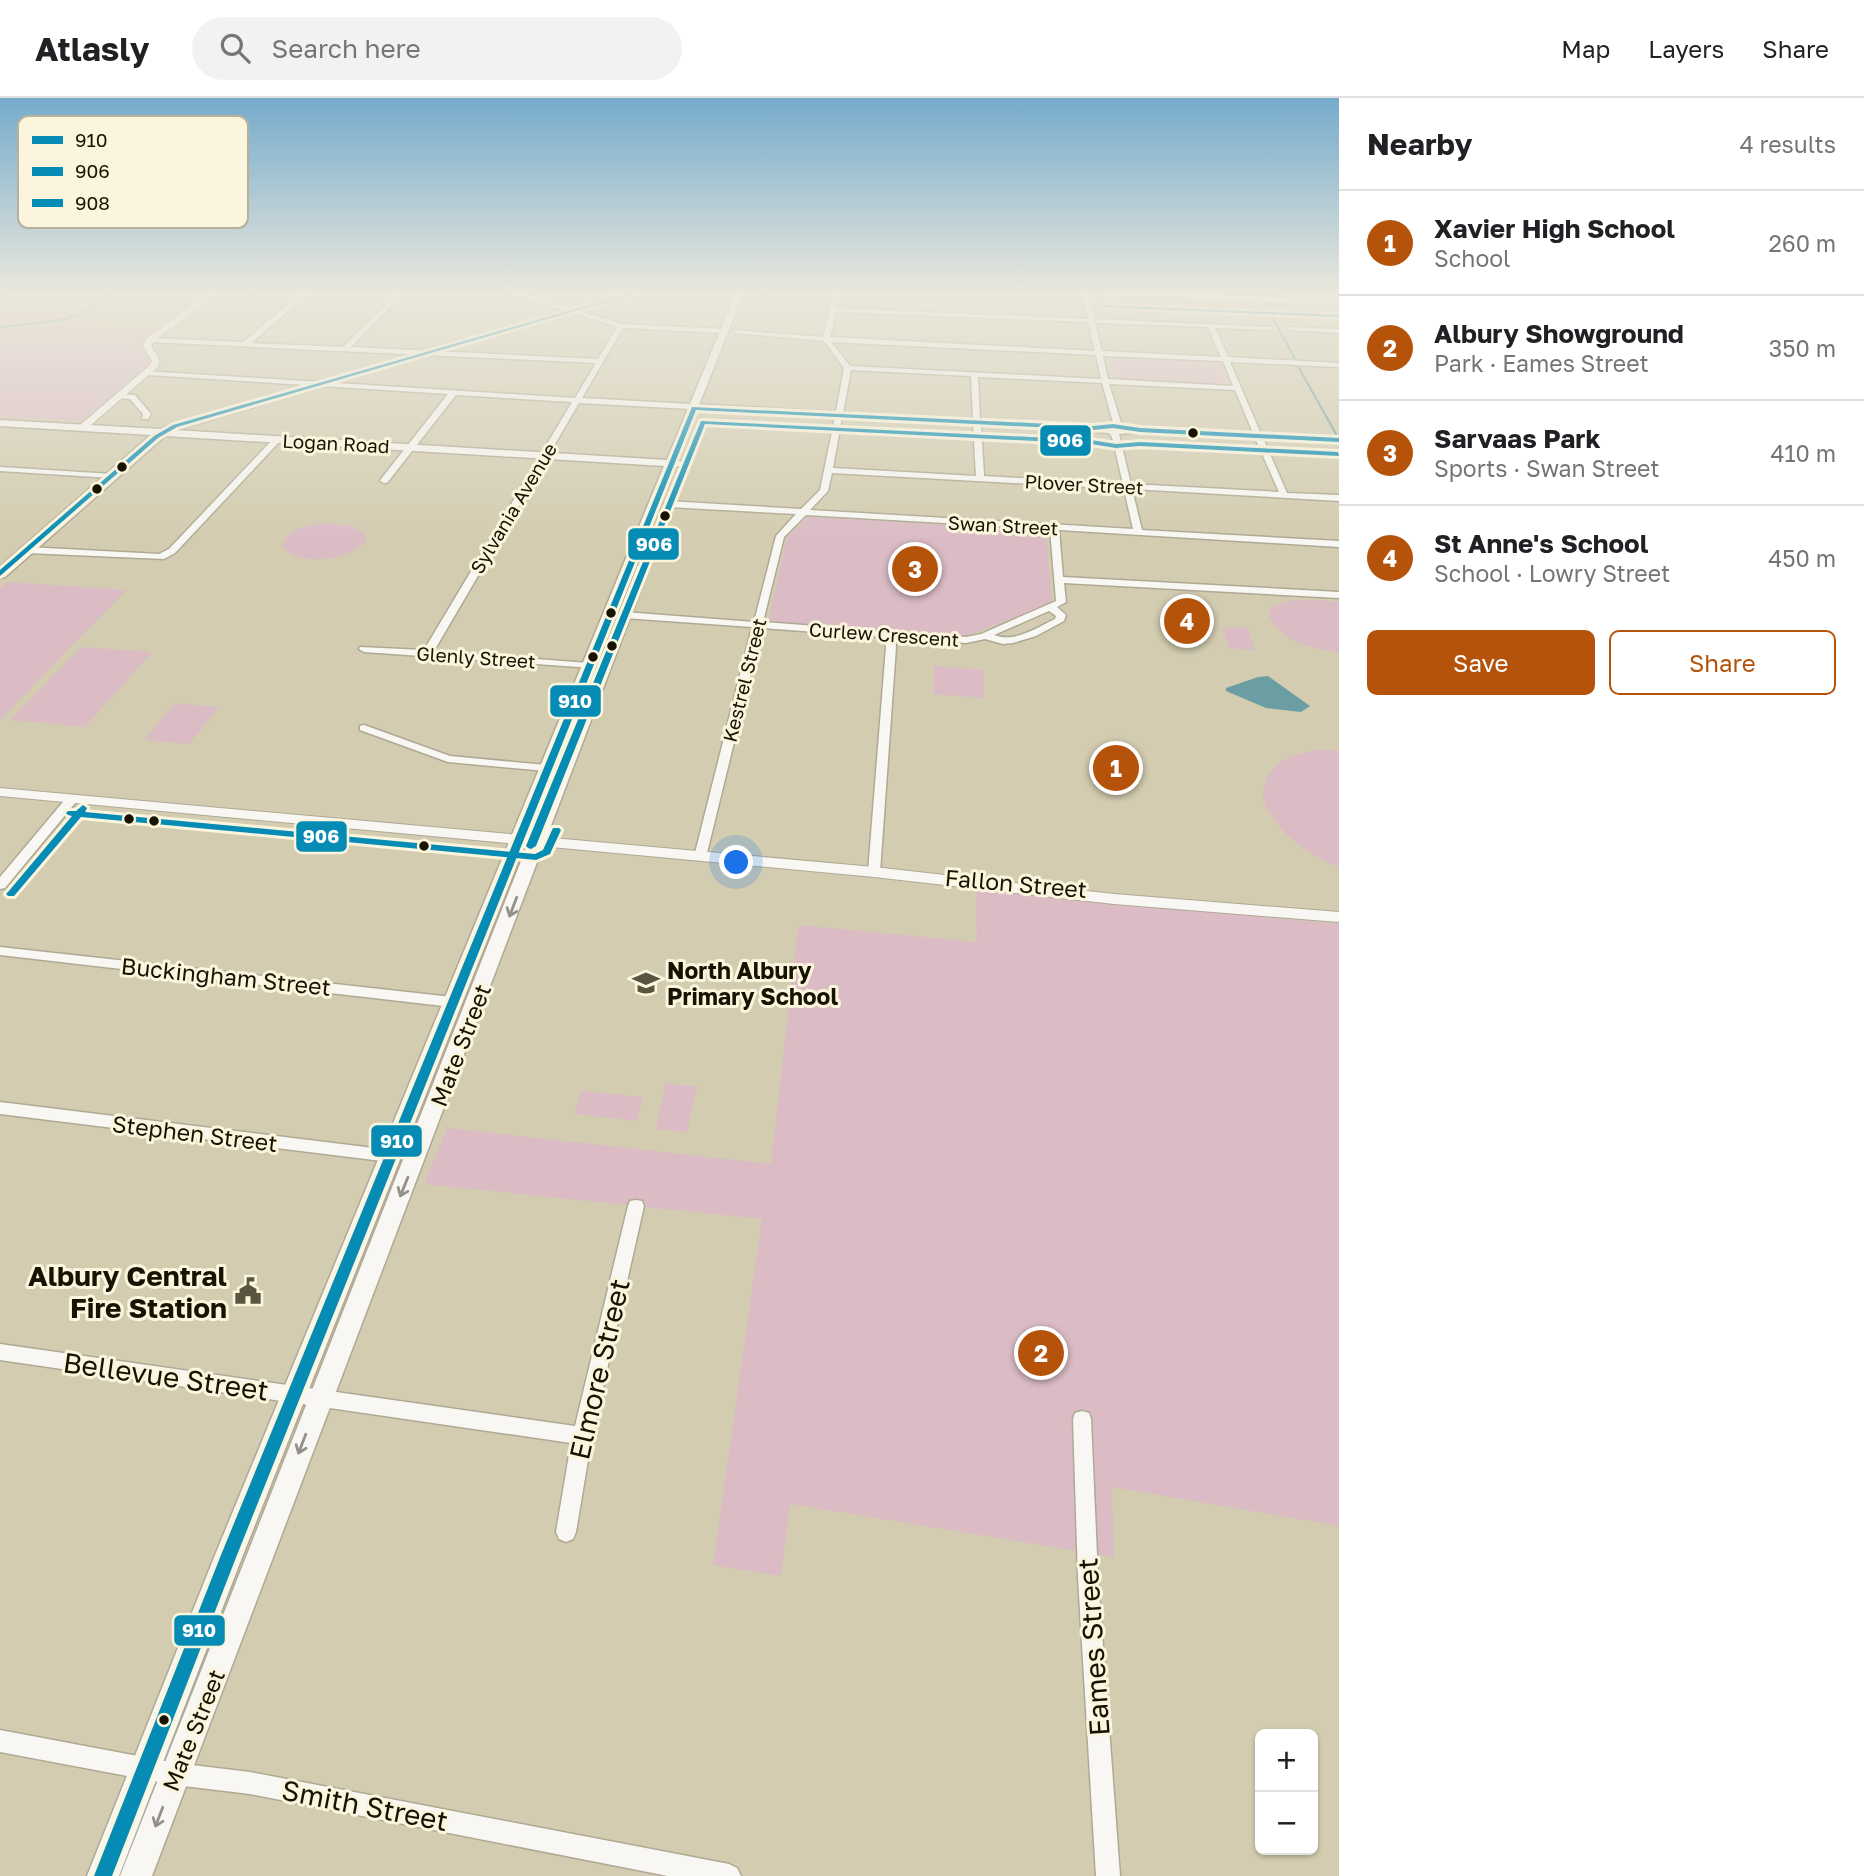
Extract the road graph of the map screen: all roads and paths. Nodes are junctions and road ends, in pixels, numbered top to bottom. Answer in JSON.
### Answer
{"nodes":[{"id":1,"x":146,"y":375,"type":"edge"},
{"id":2,"x":179,"y":375,"type":"edge"},
{"id":3,"x":351,"y":375,"type":"edge"},
{"id":4,"x":593,"y":375,"type":"edge"},
{"id":5,"x":712,"y":375,"type":"edge"},
{"id":6,"x":847,"y":375,"type":"edge"},
{"id":7,"x":974,"y":375,"type":"joint"},
{"id":8,"x":1104,"y":375,"type":"edge"},
{"id":9,"x":1232,"y":375,"type":"edge"},
{"id":10,"x":1105,"y":382,"type":"junction"},
{"id":11,"x":319,"y":384,"type":"junction"},
{"id":12,"x":1239,"y":388,"type":"junction"},
{"id":13,"x":454,"y":391,"type":"junction"},
{"id":14,"x":121,"y":396,"type":"junction"},
{"id":15,"x":579,"y":399,"type":"junction"},
{"id":16,"x":700,"y":408,"type":"junction"},
{"id":17,"x":839,"y":415,"type":"junction"},
{"id":18,"x":145,"y":417,"type":"dead end"},
{"id":19,"x":976,"y":422,"type":"junction"},
{"id":20,"x":0,"y":423,"type":"edge"},
{"id":21,"x":82,"y":428,"type":"junction"},
{"id":22,"x":1115,"y":429,"type":"junction"},
{"id":23,"x":164,"y":432,"type":"junction"},
{"id":24,"x":1258,"y":436,"type":"junction"},
{"id":25,"x":278,"y":439,"type":"junction"},
{"id":26,"x":1339,"y":440,"type":"edge"},
{"id":27,"x":411,"y":447,"type":"junction"},
{"id":28,"x":543,"y":456,"type":"junction"},
{"id":29,"x":677,"y":463,"type":"junction"},
{"id":30,"x":0,"y":469,"type":"edge"},
{"id":31,"x":829,"y":470,"type":"junction"},
{"id":32,"x":112,"y":476,"type":"junction"},
{"id":33,"x":981,"y":478,"type":"junction"},
{"id":34,"x":384,"y":481,"type":"dead end"},
{"id":35,"x":1128,"y":487,"type":"junction"},
{"id":36,"x":1284,"y":495,"type":"junction"},
{"id":37,"x":1339,"y":498,"type":"edge"},
{"id":38,"x":668,"y":503,"type":"junction"},
{"id":39,"x":804,"y":513,"type":"junction"},
{"id":40,"x":1054,"y":527,"type":"junction"},
{"id":41,"x":1138,"y":532,"type":"junction"},
{"id":42,"x":1339,"y":544,"type":"edge"},
{"id":43,"x":27,"y":550,"type":"junction"},
{"id":44,"x":0,"y":574,"type":"edge"},
{"id":45,"x":1059,"y":580,"type":"junction"},
{"id":46,"x":1339,"y":595,"type":"edge"},
{"id":47,"x":624,"y":615,"type":"junction"},
{"id":48,"x":758,"y":625,"type":"junction"},
{"id":49,"x":889,"y":635,"type":"junction"},
{"id":50,"x":364,"y":649,"type":"dead end"},
{"id":51,"x":428,"y":654,"type":"junction"},
{"id":52,"x":588,"y":666,"type":"junction"},
{"id":53,"x":364,"y":728,"type":"dead end"},
{"id":54,"x":546,"y":768,"type":"junction"},
{"id":55,"x":0,"y":792,"type":"edge"},
{"id":56,"x":72,"y":799,"type":"junction"},
{"id":57,"x":527,"y":842,"type":"junction"},
{"id":58,"x":700,"y":856,"type":"junction"},
{"id":59,"x":873,"y":872,"type":"junction"},
{"id":60,"x":0,"y":885,"type":"edge"},
{"id":61,"x":1339,"y":917,"type":"edge"},
{"id":62,"x":0,"y":951,"type":"edge"},
{"id":63,"x":452,"y":1002,"type":"junction"},
{"id":64,"x":0,"y":1108,"type":"edge"},
{"id":65,"x":390,"y":1156,"type":"junction"},
{"id":66,"x":636,"y":1206,"type":"dead end"},
{"id":67,"x":0,"y":1352,"type":"edge"},
{"id":68,"x":307,"y":1397,"type":"junction"},
{"id":69,"x":1082,"y":1419,"type":"dead end"},
{"id":70,"x":582,"y":1436,"type":"junction"},
{"id":71,"x":566,"y":1532,"type":"dead end"},
{"id":72,"x":0,"y":1741,"type":"edge"},
{"id":73,"x":160,"y":1771,"type":"junction"},
{"id":74,"x":103,"y":1876,"type":"edge"},
{"id":75,"x":136,"y":1876,"type":"edge"},
{"id":76,"x":729,"y":1876,"type":"edge"},
{"id":77,"x":1108,"y":1876,"type":"edge"}],
"edges":[{"from":1,"to":14,"type":"street"},
{"from":2,"to":11,"type":"street"},
{"from":3,"to":11,"type":"main road"},
{"from":4,"to":15,"type":"street","name":"Sylvania Avenue"},
{"from":5,"to":16,"type":"main road","name":"Mate Street"},
{"from":6,"to":17,"type":"street","name":"Kestrel Street"},
{"from":7,"to":10,"type":"street"},
{"from":7,"to":19,"type":"street"},
{"from":8,"to":10,"type":"street"},
{"from":9,"to":12,"type":"street"},
{"from":10,"to":12,"type":"street"},
{"from":10,"to":22,"type":"street"},
{"from":11,"to":13,"type":"street"},
{"from":11,"to":23,"type":"main road"},
{"from":12,"to":24,"type":"street"},
{"from":13,"to":15,"type":"street"},
{"from":13,"to":27,"type":"street"},
{"from":14,"to":18,"type":"street"},
{"from":14,"to":21,"type":"street"},
{"from":15,"to":16,"type":"street"},
{"from":15,"to":28,"type":"street","name":"Sylvania Avenue"},
{"from":16,"to":17,"type":"street"},
{"from":16,"to":29,"type":"main road","name":"Mate Street"},
{"from":17,"to":19,"type":"street"},
{"from":17,"to":31,"type":"street","name":"Kestrel Street"},
{"from":19,"to":22,"type":"street"},
{"from":19,"to":33,"type":"street"},
{"from":20,"to":21,"type":"main road","name":"Logan Road"},
{"from":21,"to":23,"type":"main road","name":"Logan Road"},
{"from":22,"to":24,"type":"street"},
{"from":22,"to":35,"type":"street"},
{"from":23,"to":25,"type":"main road","name":"Logan Road"},
{"from":23,"to":32,"type":"main road"},
{"from":24,"to":26,"type":"street"},
{"from":24,"to":36,"type":"street"},
{"from":25,"to":27,"type":"main road","name":"Logan Road"},
{"from":25,"to":43,"type":"street"},
{"from":27,"to":28,"type":"main road","name":"Logan Road"},
{"from":27,"to":34,"type":"street"},
{"from":28,"to":29,"type":"main road","name":"Logan Road"},
{"from":28,"to":51,"type":"street","name":"Sylvania Avenue"},
{"from":29,"to":38,"type":"main road","name":"Mate Street"},
{"from":29,"to":52,"type":"main road","name":"Mate Street"},
{"from":30,"to":32,"type":"street"},
{"from":31,"to":33,"type":"street","name":"Plover Street"},
{"from":31,"to":39,"type":"street","name":"Kestrel Street"},
{"from":32,"to":43,"type":"main road"},
{"from":33,"to":35,"type":"street","name":"Plover Street"},
{"from":35,"to":36,"type":"street","name":"Plover Street"},
{"from":35,"to":41,"type":"street"},
{"from":36,"to":37,"type":"street","name":"Plover Street"},
{"from":38,"to":39,"type":"street","name":"Swan Street"},
{"from":38,"to":47,"type":"main road","name":"Mate Street"},
{"from":39,"to":40,"type":"street","name":"Swan Street"},
{"from":39,"to":48,"type":"street","name":"Kestrel Street"},
{"from":40,"to":41,"type":"street","name":"Swan Street"},
{"from":40,"to":45,"type":"street"},
{"from":41,"to":42,"type":"street","name":"Swan Street"},
{"from":43,"to":44,"type":"main road"},
{"from":45,"to":46,"type":"street"},
{"from":45,"to":49,"type":"street","name":"Curlew Crescent"},
{"from":47,"to":48,"type":"street","name":"Curlew Crescent"},
{"from":47,"to":57,"type":"main road","name":"Mate Street"},
{"from":48,"to":49,"type":"street","name":"Curlew Crescent"},
{"from":48,"to":58,"type":"street","name":"Kestrel Street"},
{"from":49,"to":59,"type":"street"},
{"from":50,"to":51,"type":"street","name":"Glenly Street"},
{"from":51,"to":52,"type":"street","name":"Glenly Street"},
{"from":52,"to":54,"type":"main road","name":"Mate Street"},
{"from":53,"to":54,"type":"street"},
{"from":54,"to":57,"type":"main road","name":"Mate Street"},
{"from":55,"to":56,"type":"street","name":"Fallon Street"},
{"from":56,"to":57,"type":"street","name":"Fallon Street"},
{"from":56,"to":60,"type":"street"},
{"from":57,"to":58,"type":"street","name":"Fallon Street"},
{"from":57,"to":63,"type":"main road","name":"Mate Street"},
{"from":57,"to":68,"type":"main road","name":"Mate Street","one_way":true},
{"from":58,"to":59,"type":"street","name":"Fallon Street"},
{"from":59,"to":61,"type":"street","name":"Fallon Street"},
{"from":62,"to":63,"type":"street","name":"Buckingham Street"},
{"from":63,"to":65,"type":"main road","name":"Mate Street"},
{"from":64,"to":65,"type":"street","name":"Stephen Street"},
{"from":65,"to":68,"type":"main road","name":"Mate Street"},
{"from":66,"to":70,"type":"street","name":"Elmore Street"},
{"from":67,"to":68,"type":"street","name":"Bellevue Street"},
{"from":68,"to":70,"type":"street","name":"Bellevue Street"},
{"from":68,"to":73,"type":"main road","name":"Mate Street"},
{"from":69,"to":77,"type":"street","name":"Eames Street"},
{"from":70,"to":71,"type":"street","name":"Elmore Street"},
{"from":72,"to":73,"type":"street","name":"Smith Street"},
{"from":73,"to":74,"type":"main road","name":"Mate Street"},
{"from":73,"to":75,"type":"main road","name":"Mate Street","one_way":true},
{"from":73,"to":76,"type":"street","name":"Smith Street"}]}
